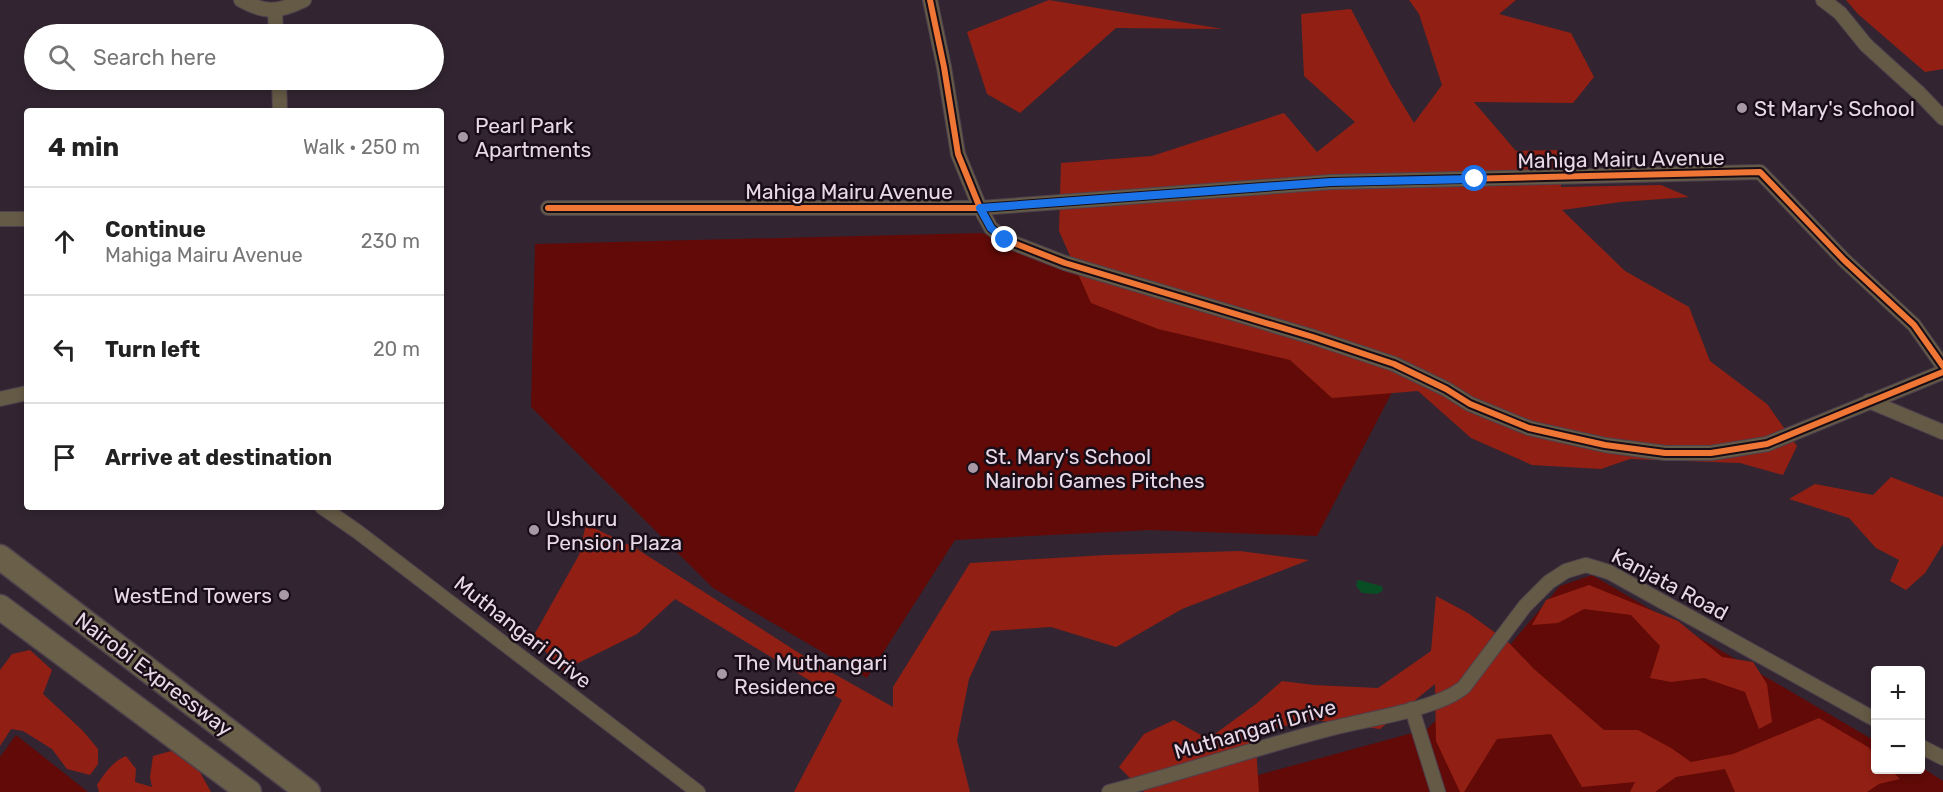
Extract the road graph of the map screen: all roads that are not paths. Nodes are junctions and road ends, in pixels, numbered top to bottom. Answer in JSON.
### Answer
{"nodes":[{"id":1,"x":242,"y":0,"type":"edge"},
{"id":2,"x":304,"y":0,"type":"edge"},
{"id":3,"x":930,"y":0,"type":"edge"},
{"id":4,"x":1823,"y":0,"type":"edge"},
{"id":5,"x":275,"y":11,"type":"junction"},
{"id":6,"x":276,"y":24,"type":"edge"},
{"id":7,"x":279,"y":90,"type":"edge"},
{"id":8,"x":280,"y":108,"type":"edge"},
{"id":9,"x":1943,"y":118,"type":"edge"},
{"id":10,"x":548,"y":208,"type":"dead end"},
{"id":11,"x":980,"y":208,"type":"junction"},
{"id":12,"x":0,"y":219,"type":"edge"},
{"id":13,"x":24,"y":219,"type":"edge"},
{"id":14,"x":1943,"y":366,"type":"edge"},
{"id":15,"x":1943,"y":372,"type":"edge"},
{"id":16,"x":24,"y":394,"type":"edge"},
{"id":17,"x":0,"y":399,"type":"edge"},
{"id":18,"x":1869,"y":402,"type":"junction"},
{"id":19,"x":1943,"y":432,"type":"edge"},
{"id":20,"x":326,"y":510,"type":"edge"},
{"id":21,"x":0,"y":557,"type":"edge"},
{"id":22,"x":0,"y":607,"type":"edge"},
{"id":23,"x":1412,"y":709,"type":"junction"},
{"id":24,"x":1871,"y":718,"type":"edge"},
{"id":25,"x":1925,"y":749,"type":"edge"},
{"id":26,"x":1943,"y":759,"type":"edge"},
{"id":27,"x":249,"y":792,"type":"edge"},
{"id":28,"x":308,"y":792,"type":"edge"},
{"id":29,"x":698,"y":792,"type":"edge"},
{"id":30,"x":1109,"y":792,"type":"edge"},
{"id":31,"x":1437,"y":792,"type":"edge"}],
"edges":[{"from":1,"to":5,"type":"street"},
{"from":2,"to":5,"type":"street"},
{"from":3,"to":11,"type":"street"},
{"from":4,"to":9,"type":"street"},
{"from":5,"to":6,"type":"street"},
{"from":7,"to":8,"type":"street"},
{"from":10,"to":11,"type":"street","name":"Mahiga Mairu Avenue"},
{"from":11,"to":14,"type":"street","name":"Mahiga Mairu Avenue"},
{"from":11,"to":18,"type":"street"},
{"from":12,"to":13,"type":"street"},
{"from":15,"to":18,"type":"street"},
{"from":16,"to":17,"type":"street"},
{"from":18,"to":19,"type":"street"},
{"from":20,"to":29,"type":"street","name":"Muthangari Drive"},
{"from":21,"to":28,"type":"highway","name":"Nairobi Expressway"},
{"from":22,"to":27,"type":"highway","name":"Nairobi Expressway"},
{"from":23,"to":24,"type":"street","name":"Kanjata Road"},
{"from":23,"to":30,"type":"street","name":"Muthangari Drive"},
{"from":23,"to":31,"type":"street"},
{"from":25,"to":26,"type":"street"}]}
